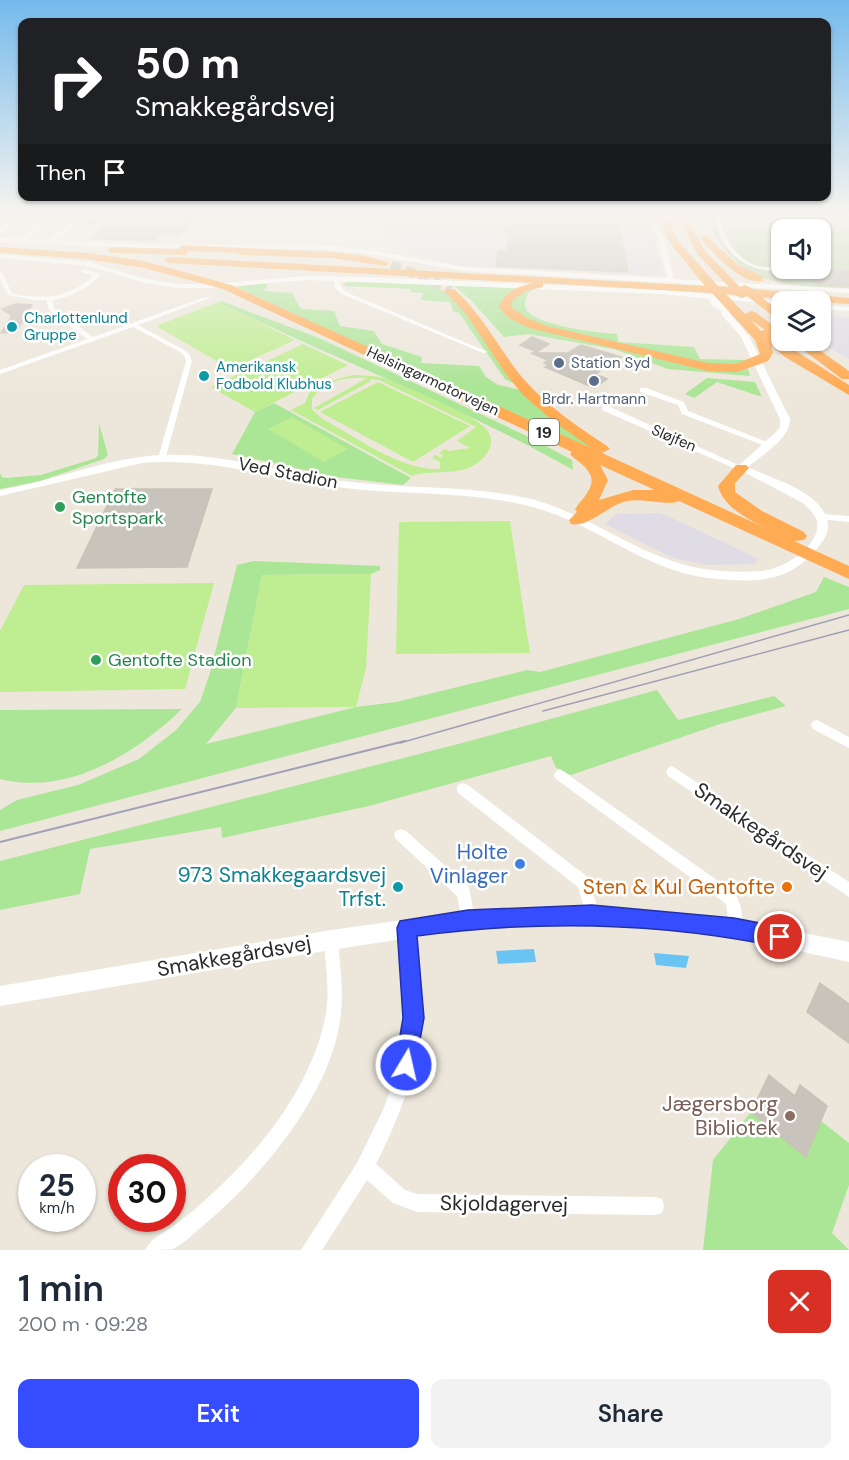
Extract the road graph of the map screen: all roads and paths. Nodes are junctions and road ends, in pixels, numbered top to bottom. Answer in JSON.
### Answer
{"nodes":[{"id":1,"x":86,"y":272,"type":"edge"},
{"id":2,"x":121,"y":272,"type":"edge"},
{"id":3,"x":182,"y":272,"type":"edge"},
{"id":4,"x":308,"y":272,"type":"edge"},
{"id":5,"x":372,"y":272,"type":"edge"},
{"id":6,"x":437,"y":272,"type":"tunnel mouth"},
{"id":7,"x":544,"y":272,"type":"edge"},
{"id":8,"x":669,"y":272,"type":"edge"},
{"id":9,"x":699,"y":272,"type":"edge"},
{"id":10,"x":708,"y":272,"type":"edge"},
{"id":11,"x":719,"y":272,"type":"edge"},
{"id":12,"x":728,"y":272,"type":"edge"},
{"id":13,"x":740,"y":272,"type":"edge"},
{"id":14,"x":0,"y":274,"type":"edge"},
{"id":15,"x":670,"y":276,"type":"junction"},
{"id":16,"x":336,"y":278,"type":"junction"},
{"id":17,"x":455,"y":286,"type":"junction"},
{"id":18,"x":709,"y":290,"type":"junction"},
{"id":19,"x":756,"y":290,"type":"junction"},
{"id":20,"x":818,"y":290,"type":"junction"},
{"id":21,"x":663,"y":292,"type":"joint"},
{"id":22,"x":849,"y":296,"type":"edge"},
{"id":23,"x":49,"y":298,"type":"junction"},
{"id":24,"x":207,"y":298,"type":"dead end"},
{"id":25,"x":771,"y":298,"type":"edge"},
{"id":26,"x":831,"y":309,"type":"edge"},
{"id":27,"x":849,"y":310,"type":"edge"},
{"id":28,"x":771,"y":312,"type":"edge"},
{"id":29,"x":741,"y":316,"type":"junction"},
{"id":30,"x":771,"y":319,"type":"edge"},
{"id":31,"x":134,"y":325,"type":"junction"},
{"id":32,"x":771,"y":329,"type":"edge"},
{"id":33,"x":92,"y":339,"type":"junction"},
{"id":34,"x":799,"y":351,"type":"edge"},
{"id":35,"x":812,"y":351,"type":"edge"},
{"id":36,"x":829,"y":351,"type":"edge"},
{"id":37,"x":485,"y":352,"type":"dead end"},
{"id":38,"x":849,"y":363,"type":"edge"},
{"id":39,"x":0,"y":372,"type":"edge"},
{"id":40,"x":849,"y":377,"type":"edge"},
{"id":41,"x":643,"y":390,"type":"dead end"},
{"id":42,"x":849,"y":390,"type":"edge"},
{"id":43,"x":605,"y":408,"type":"dead end"},
{"id":44,"x":548,"y":435,"type":"junction"},
{"id":45,"x":768,"y":444,"type":"junction"},
{"id":46,"x":162,"y":458,"type":"junction"},
{"id":47,"x":741,"y":468,"type":"junction"},
{"id":48,"x":0,"y":493,"type":"edge"},
{"id":49,"x":822,"y":517,"type":"junction"},
{"id":50,"x":849,"y":519,"type":"edge"},
{"id":51,"x":577,"y":520,"type":"junction"},
{"id":52,"x":798,"y":558,"type":"junction"},
{"id":53,"x":849,"y":563,"type":"edge"},
{"id":54,"x":849,"y":573,"type":"edge"},
{"id":55,"x":817,"y":724,"type":"dead end"},
{"id":56,"x":849,"y":743,"type":"edge"},
{"id":57,"x":672,"y":772,"type":"dead end"},
{"id":58,"x":560,"y":775,"type":"dead end"},
{"id":59,"x":463,"y":789,"type":"dead end"},
{"id":60,"x":401,"y":835,"type":"dead end"},
{"id":61,"x":849,"y":890,"type":"edge"},
{"id":62,"x":592,"y":914,"type":"junction"},
{"id":63,"x":468,"y":920,"type":"junction"},
{"id":64,"x":406,"y":928,"type":"junction"},
{"id":65,"x":734,"y":928,"type":"junction"},
{"id":66,"x":331,"y":940,"type":"junction"},
{"id":67,"x":849,"y":952,"type":"edge"},
{"id":68,"x":0,"y":996,"type":"edge"},
{"id":69,"x":366,"y":1167,"type":"junction"},
{"id":70,"x":655,"y":1206,"type":"dead end"},
{"id":71,"x":155,"y":1250,"type":"edge"},
{"id":72,"x":311,"y":1250,"type":"edge"}],
"edges":[{"from":1,"to":23,"type":"street"},
{"from":2,"to":16,"type":"street"},
{"from":3,"to":44,"type":"highway","name":"Helsingørmotorvejen","number":"19"},
{"from":4,"to":17,"type":"highway"},
{"from":5,"to":18,"type":"highway"},
{"from":6,"to":18,"type":"highway"},
{"from":7,"to":15,"type":"street"},
{"from":8,"to":15,"type":"street"},
{"from":9,"to":29,"type":"highway"},
{"from":10,"to":32,"type":"highway"},
{"from":11,"to":30,"type":"highway"},
{"from":12,"to":28,"type":"highway"},
{"from":13,"to":19,"type":"highway"},
{"from":14,"to":23,"type":"street"},
{"from":15,"to":18,"type":"street"},
{"from":16,"to":17,"type":"street"},
{"from":16,"to":37,"type":"street"},
{"from":17,"to":21,"type":"street"},
{"from":17,"to":53,"type":"highway","number":"19"},
{"from":18,"to":19,"type":"highway"},
{"from":18,"to":21,"type":"highway"},
{"from":18,"to":29,"type":"highway"},
{"from":18,"to":45,"type":"street"},
{"from":19,"to":20,"type":"street"},
{"from":19,"to":20,"type":"street"},
{"from":19,"to":22,"type":"highway"},
{"from":19,"to":22,"type":"highway"},
{"from":19,"to":25,"type":"street"},
{"from":20,"to":22,"type":"highway"},
{"from":23,"to":33,"type":"street"},
{"from":24,"to":31,"type":"street"},
{"from":26,"to":27,"type":"highway"},
{"from":29,"to":42,"type":"highway"},
{"from":31,"to":33,"type":"street"},
{"from":31,"to":46,"type":"street"},
{"from":33,"to":39,"type":"street"},
{"from":34,"to":42,"type":"highway"},
{"from":35,"to":40,"type":"highway"},
{"from":36,"to":38,"type":"highway"},
{"from":41,"to":45,"type":"street"},
{"from":43,"to":47,"type":"street","name":"Sløjfen"},
{"from":44,"to":51,"type":"highway"},
{"from":44,"to":52,"type":"highway","name":"Helsingørmotorvejen","number":"19"},
{"from":45,"to":47,"type":"street"},
{"from":46,"to":48,"type":"street","name":"Ved Stadion"},
{"from":46,"to":51,"type":"street","name":"Ved Stadion"},
{"from":47,"to":49,"type":"street"},
{"from":47,"to":53,"type":"highway"},
{"from":49,"to":50,"type":"street"},
{"from":49,"to":52,"type":"street"},
{"from":51,"to":52,"type":"street","name":"Ved Stadion"},
{"from":51,"to":52,"type":"highway"},
{"from":52,"to":54,"type":"highway","name":"Helsingørmotorvejen","number":"19"},
{"from":55,"to":56,"type":"street"},
{"from":57,"to":61,"type":"street","name":"Smakkegårdsvej"},
{"from":58,"to":65,"type":"street"},
{"from":59,"to":62,"type":"street"},
{"from":60,"to":63,"type":"street"},
{"from":62,"to":63,"type":"street","name":"Smakkegårdsvej"},
{"from":62,"to":65,"type":"street","name":"Smakkegårdsvej"},
{"from":63,"to":64,"type":"street","name":"Smakkegårdsvej"},
{"from":64,"to":66,"type":"street","name":"Smakkegårdsvej"},
{"from":64,"to":69,"type":"street"},
{"from":65,"to":67,"type":"street","name":"Smakkegårdsvej"},
{"from":66,"to":68,"type":"street","name":"Smakkegårdsvej"},
{"from":66,"to":71,"type":"street"},
{"from":69,"to":70,"type":"street","name":"Skjoldagervej"},
{"from":69,"to":72,"type":"street"}]}
